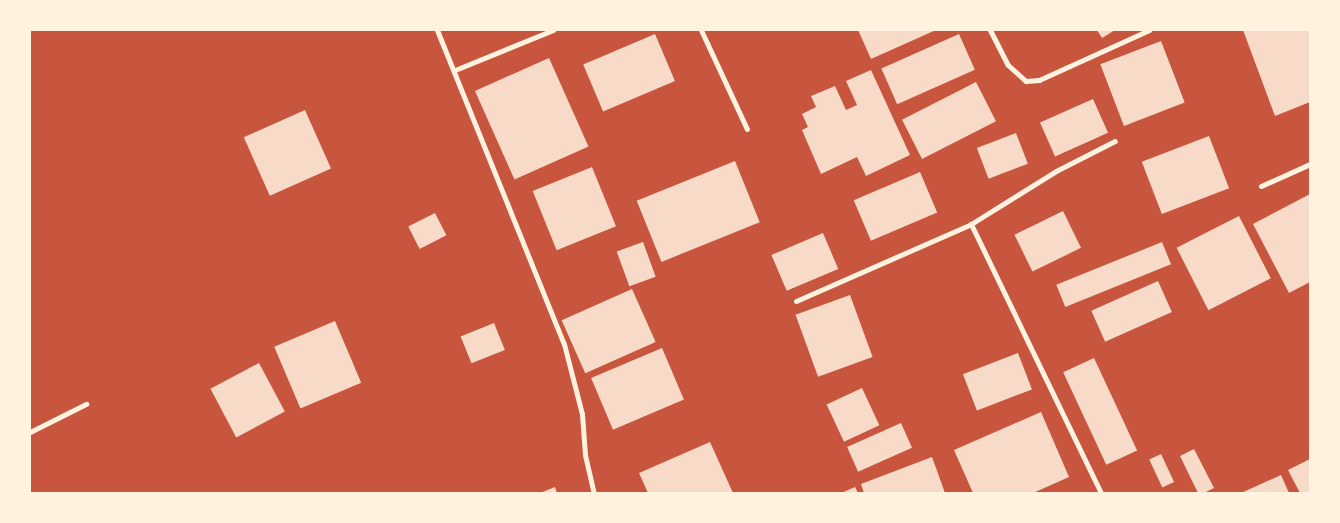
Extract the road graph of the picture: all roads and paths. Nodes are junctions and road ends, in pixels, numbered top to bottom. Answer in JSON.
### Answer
{"nodes":[{"id":1,"x":437,"y":30,"type":"edge"},
{"id":2,"x":553,"y":30,"type":"edge"},
{"id":3,"x":701,"y":30,"type":"edge"},
{"id":4,"x":990,"y":30,"type":"edge"},
{"id":5,"x":1149,"y":30,"type":"edge"},
{"id":6,"x":455,"y":70,"type":"junction"},
{"id":7,"x":747,"y":129,"type":"dead end"},
{"id":8,"x":1114,"y":141,"type":"dead end"},
{"id":9,"x":1310,"y":164,"type":"edge"},
{"id":10,"x":1261,"y":186,"type":"dead end"},
{"id":11,"x":971,"y":224,"type":"junction"},
{"id":12,"x":796,"y":301,"type":"dead end"},
{"id":13,"x":86,"y":404,"type":"dead end"},
{"id":14,"x":30,"y":432,"type":"edge"},
{"id":15,"x":594,"y":493,"type":"edge"},
{"id":16,"x":1101,"y":493,"type":"edge"}],
"edges":[{"from":1,"to":6,"type":"street"},
{"from":2,"to":6,"type":"street"},
{"from":3,"to":7,"type":"street"},
{"from":4,"to":5,"type":"street"},
{"from":6,"to":15,"type":"street"},
{"from":8,"to":11,"type":"street"},
{"from":9,"to":10,"type":"street"},
{"from":11,"to":12,"type":"street"},
{"from":11,"to":16,"type":"street"},
{"from":13,"to":14,"type":"street"}]}
